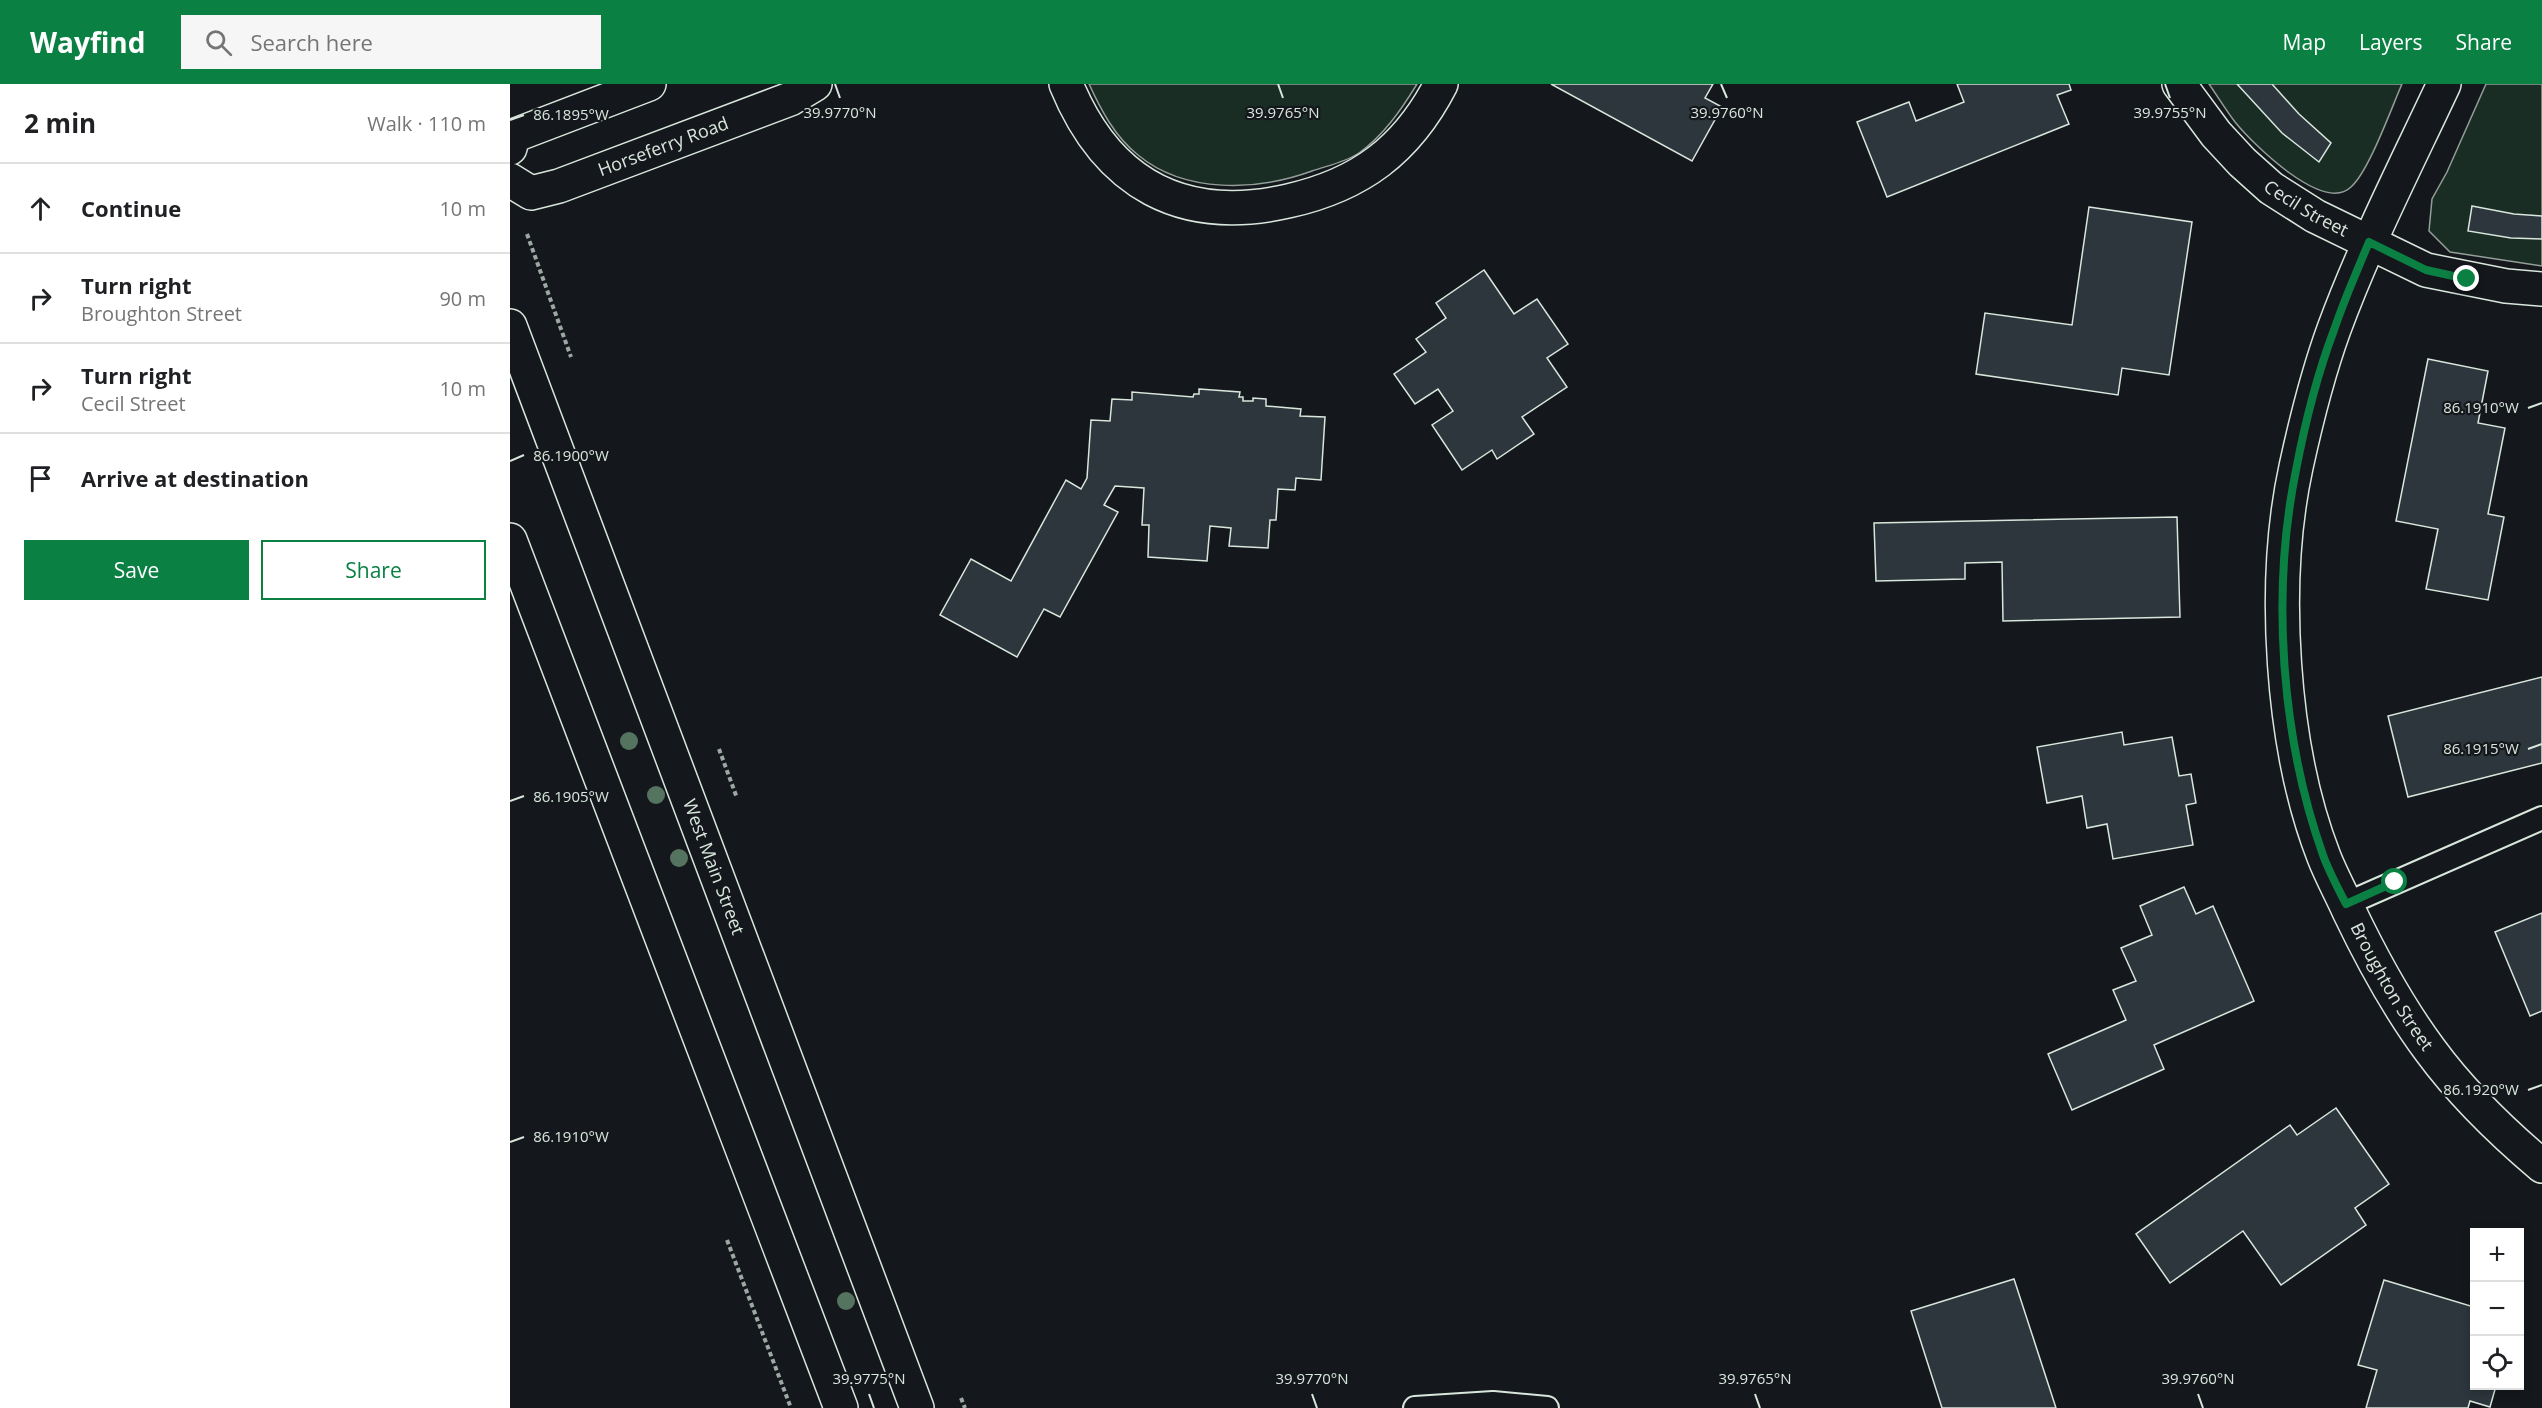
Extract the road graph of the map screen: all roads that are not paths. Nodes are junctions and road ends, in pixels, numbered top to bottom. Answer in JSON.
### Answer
{"nodes":[{"id":1,"x":649,"y":84,"type":"edge"},
{"id":2,"x":815,"y":84,"type":"edge"},
{"id":3,"x":1066,"y":84,"type":"edge"},
{"id":4,"x":1441,"y":84,"type":"edge"},
{"id":5,"x":2180,"y":84,"type":"edge"},
{"id":6,"x":2444,"y":84,"type":"edge"},
{"id":7,"x":510,"y":148,"type":"edge"},
{"id":8,"x":510,"y":180,"type":"edge"},
{"id":9,"x":2369,"y":242,"type":"junction"},
{"id":10,"x":2542,"y":290,"type":"edge"},
{"id":11,"x":510,"y":326,"type":"edge"},
{"id":12,"x":510,"y":540,"type":"edge"},
{"id":13,"x":2542,"y":818,"type":"edge"},
{"id":14,"x":2346,"y":904,"type":"junction"},
{"id":15,"x":2542,"y":1166,"type":"edge"},
{"id":16,"x":841,"y":1408,"type":"edge"},
{"id":17,"x":917,"y":1408,"type":"edge"},
{"id":18,"x":1415,"y":1408,"type":"edge"},
{"id":19,"x":1547,"y":1408,"type":"edge"}],
"edges":[{"from":1,"to":7,"type":"street"},
{"from":2,"to":8,"type":"street","name":"Horseferry Road"},
{"from":3,"to":4,"type":"street"},
{"from":5,"to":9,"type":"street","name":"Cecil Street"},
{"from":6,"to":9,"type":"street","name":"Broughton Street"},
{"from":9,"to":10,"type":"street","name":"Cecil Street"},
{"from":9,"to":14,"type":"street","name":"Broughton Street"},
{"from":11,"to":17,"type":"street","name":"West Main Street"},
{"from":12,"to":16,"type":"street"},
{"from":13,"to":14,"type":"lane"},
{"from":14,"to":15,"type":"street","name":"Broughton Street"},
{"from":18,"to":19,"type":"lane"}]}
